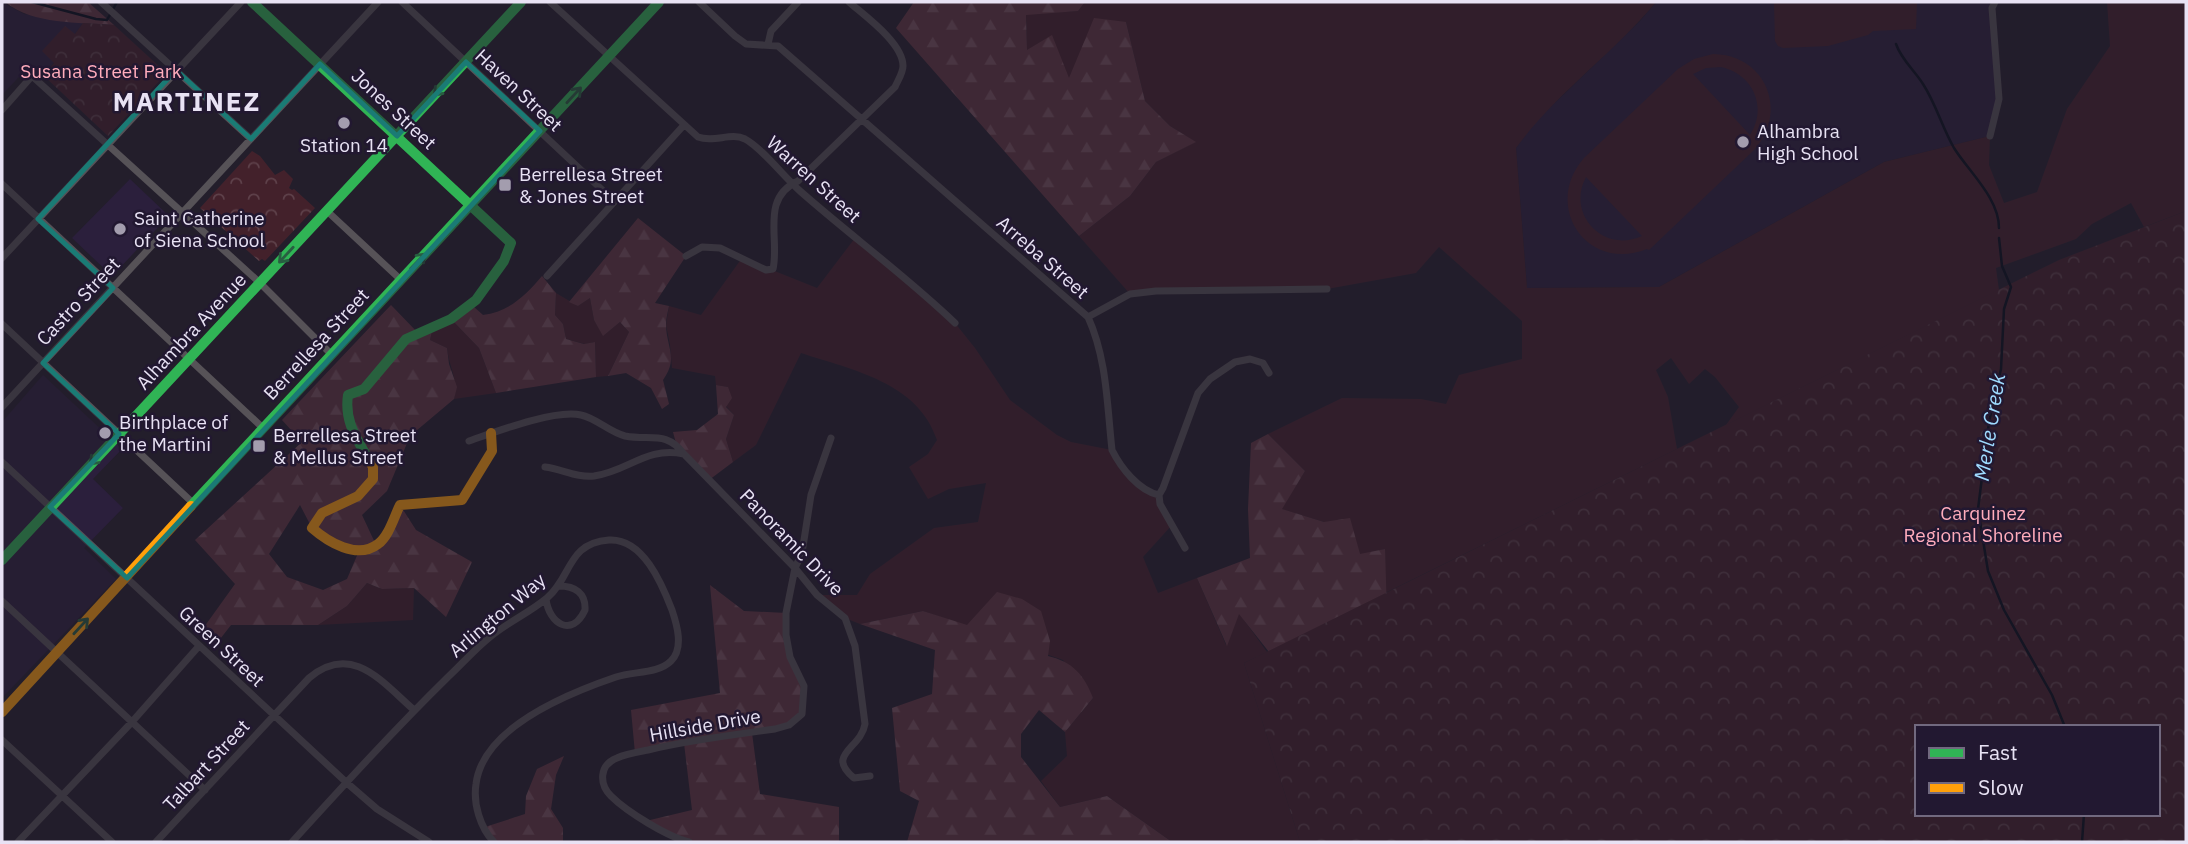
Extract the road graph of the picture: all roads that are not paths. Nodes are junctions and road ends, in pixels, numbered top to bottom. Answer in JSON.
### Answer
{"nodes":[{"id":1,"x":101,"y":2,"type":"edge"},
{"id":2,"x":241,"y":2,"type":"edge"},
{"id":3,"x":252,"y":2,"type":"edge"},
{"id":4,"x":378,"y":2,"type":"edge"},
{"id":5,"x":402,"y":2,"type":"edge"},
{"id":6,"x":520,"y":2,"type":"edge"},
{"id":7,"x":550,"y":2,"type":"edge"},
{"id":8,"x":659,"y":2,"type":"edge"},
{"id":9,"x":699,"y":2,"type":"edge"},
{"id":10,"x":798,"y":2,"type":"edge"},
{"id":11,"x":849,"y":2,"type":"edge"},
{"id":12,"x":1995,"y":2,"type":"edge"},
{"id":13,"x":768,"y":44,"type":"junction"},
{"id":14,"x":610,"y":56,"type":"junction"},
{"id":15,"x":466,"y":62,"type":"junction"},
{"id":16,"x":320,"y":64,"type":"junction"},
{"id":17,"x":176,"y":70,"type":"junction"},
{"id":18,"x":2,"y":110,"type":"edge"},
{"id":19,"x":863,"y":119,"type":"junction"},
{"id":20,"x":684,"y":125,"type":"junction"},
{"id":21,"x":540,"y":131,"type":"junction"},
{"id":22,"x":397,"y":135,"type":"junction"},
{"id":23,"x":1990,"y":136,"type":"dead end"},
{"id":24,"x":251,"y":139,"type":"junction"},
{"id":25,"x":107,"y":145,"type":"junction"},
{"id":26,"x":2,"y":184,"type":"edge"},
{"id":27,"x":792,"y":184,"type":"junction"},
{"id":28,"x":614,"y":201,"type":"junction"},
{"id":29,"x":470,"y":206,"type":"junction"},
{"id":30,"x":327,"y":211,"type":"junction"},
{"id":31,"x":183,"y":212,"type":"junction"},
{"id":32,"x":38,"y":219,"type":"junction"},
{"id":33,"x":686,"y":256,"type":"dead end"},
{"id":34,"x":2,"y":258,"type":"edge"},
{"id":35,"x":547,"y":276,"type":"dead end"},
{"id":36,"x":400,"y":279,"type":"junction"},
{"id":37,"x":260,"y":283,"type":"junction"},
{"id":38,"x":113,"y":288,"type":"junction"},
{"id":39,"x":1327,"y":289,"type":"dead end"},
{"id":40,"x":1088,"y":317,"type":"junction"},
{"id":41,"x":955,"y":323,"type":"dead end"},
{"id":42,"x":2,"y":324,"type":"edge"},
{"id":43,"x":331,"y":354,"type":"junction"},
{"id":44,"x":188,"y":359,"type":"junction"},
{"id":45,"x":43,"y":363,"type":"junction"},
{"id":46,"x":1269,"y":373,"type":"dead end"},
{"id":47,"x":2,"y":407,"type":"edge"},
{"id":48,"x":263,"y":428,"type":"junction"},
{"id":49,"x":119,"y":433,"type":"junction"},
{"id":50,"x":491,"y":433,"type":"junction"},
{"id":51,"x":831,"y":438,"type":"dead end"},
{"id":52,"x":470,"y":441,"type":"dead end"},
{"id":53,"x":684,"y":454,"type":"junction"},
{"id":54,"x":2,"y":462,"type":"edge"},
{"id":55,"x":545,"y":467,"type":"dead end"},
{"id":56,"x":1159,"y":495,"type":"junction"},
{"id":57,"x":194,"y":504,"type":"junction"},
{"id":58,"x":50,"y":507,"type":"junction"},
{"id":59,"x":1185,"y":548,"type":"dead end"},
{"id":60,"x":2,"y":560,"type":"edge"},
{"id":61,"x":795,"y":569,"type":"junction"},
{"id":62,"x":127,"y":578,"type":"junction"},
{"id":63,"x":806,"y":583,"type":"junction"},
{"id":64,"x":559,"y":586,"type":"junction"},
{"id":65,"x":792,"y":587,"type":"junction"},
{"id":66,"x":546,"y":599,"type":"junction"},
{"id":67,"x":2,"y":601,"type":"edge"},
{"id":68,"x":200,"y":646,"type":"junction"},
{"id":69,"x":57,"y":653,"type":"junction"},
{"id":70,"x":414,"y":710,"type":"junction"},
{"id":71,"x":2,"y":712,"type":"edge"},
{"id":72,"x":274,"y":716,"type":"junction"},
{"id":73,"x":131,"y":723,"type":"junction"},
{"id":74,"x":2,"y":740,"type":"edge"},
{"id":75,"x":870,"y":776,"type":"dead end"},
{"id":76,"x":347,"y":783,"type":"junction"},
{"id":77,"x":205,"y":790,"type":"junction"},
{"id":78,"x":62,"y":796,"type":"junction"},
{"id":79,"x":424,"y":841,"type":"edge"},
{"id":80,"x":18,"y":842,"type":"edge"},
{"id":81,"x":112,"y":842,"type":"edge"},
{"id":82,"x":156,"y":842,"type":"edge"},
{"id":83,"x":292,"y":842,"type":"edge"},
{"id":84,"x":494,"y":842,"type":"edge"},
{"id":85,"x":689,"y":842,"type":"edge"}],
"edges":[{"from":1,"to":17,"type":"street"},
{"from":2,"to":17,"type":"street"},
{"from":3,"to":16,"type":"main road","name":"Jones Street"},
{"from":4,"to":16,"type":"street","name":"Castro Street"},
{"from":5,"to":15,"type":"street","name":"Haven Street"},
{"from":6,"to":15,"type":"main road","name":"Alhambra Avenue"},
{"from":7,"to":14,"type":"street","name":"Warren Street"},
{"from":8,"to":14,"type":"main road","name":"Berrellesa Street"},
{"from":9,"to":13,"type":"street","name":"Arreba Street"},
{"from":10,"to":13,"type":"street"},
{"from":11,"to":19,"type":"street"},
{"from":12,"to":23,"type":"street"},
{"from":13,"to":19,"type":"street","name":"Arreba Street"},
{"from":14,"to":20,"type":"street","name":"Warren Street"},
{"from":21,"to":14,"type":"main road","name":"Berrellesa Street","one_way":true},
{"from":15,"to":21,"type":"street","name":"Haven Street"},
{"from":15,"to":22,"type":"main road","name":"Alhambra Avenue","one_way":true},
{"from":16,"to":22,"type":"main road","name":"Jones Street"},
{"from":16,"to":24,"type":"street","name":"Castro Street"},
{"from":17,"to":24,"type":"street"},
{"from":17,"to":25,"type":"street"},
{"from":18,"to":25,"type":"street"},
{"from":19,"to":27,"type":"street"},
{"from":19,"to":40,"type":"street","name":"Arreba Street"},
{"from":20,"to":27,"type":"street","name":"Warren Street"},
{"from":20,"to":28,"type":"street"},
{"from":21,"to":28,"type":"street","name":"Haven Street"},
{"from":21,"to":29,"type":"main road","name":"Berrellesa Street"},
{"from":22,"to":29,"type":"main road","name":"Jones Street"},
{"from":22,"to":30,"type":"main road","name":"Alhambra Avenue"},
{"from":24,"to":31,"type":"street","name":"Castro Street"},
{"from":25,"to":31,"type":"street"},
{"from":25,"to":32,"type":"street"},
{"from":26,"to":32,"type":"street"},
{"from":27,"to":33,"type":"street"},
{"from":27,"to":41,"type":"street","name":"Warren Street"},
{"from":28,"to":35,"type":"street"},
{"from":36,"to":29,"type":"main road","name":"Berrellesa Street","one_way":true},
{"from":29,"to":50,"type":"main road","name":"Jones Street"},
{"from":30,"to":36,"type":"street"},
{"from":30,"to":37,"type":"main road","name":"Alhambra Avenue","one_way":true},
{"from":31,"to":37,"type":"street"},
{"from":31,"to":38,"type":"street","name":"Castro Street"},
{"from":32,"to":34,"type":"street"},
{"from":32,"to":38,"type":"street"},
{"from":36,"to":43,"type":"main road","name":"Berrellesa Street"},
{"from":37,"to":43,"type":"street"},
{"from":37,"to":44,"type":"main road","name":"Alhambra Avenue"},
{"from":38,"to":44,"type":"street"},
{"from":38,"to":45,"type":"street","name":"Castro Street"},
{"from":39,"to":40,"type":"street"},
{"from":40,"to":56,"type":"street","name":"Arreba Street"},
{"from":42,"to":45,"type":"street"},
{"from":43,"to":48,"type":"main road","name":"Berrellesa Street"},
{"from":44,"to":48,"type":"street"},
{"from":44,"to":49,"type":"main road","name":"Alhambra Avenue"},
{"from":45,"to":47,"type":"street","name":"Castro Street"},
{"from":45,"to":49,"type":"street"},
{"from":46,"to":56,"type":"street"},
{"from":48,"to":57,"type":"main road","name":"Berrellesa Street"},
{"from":49,"to":57,"type":"street"},
{"from":49,"to":58,"type":"main road","name":"Alhambra Avenue","one_way":true},
{"from":50,"to":52,"type":"street","name":"Panoramic Drive"},
{"from":50,"to":53,"type":"street","name":"Panoramic Drive"},
{"from":51,"to":61,"type":"street","name":"Hillside Drive"},
{"from":53,"to":55,"type":"street"},
{"from":53,"to":61,"type":"street","name":"Panoramic Drive"},
{"from":54,"to":58,"type":"street","name":"Green Street"},
{"from":56,"to":59,"type":"street"},
{"from":57,"to":62,"type":"main road","name":"Berrellesa Street"},
{"from":58,"to":60,"type":"main road","name":"Alhambra Avenue"},
{"from":58,"to":62,"type":"street","name":"Green Street"},
{"from":61,"to":63,"type":"street","name":"Panoramic Drive"},
{"from":61,"to":65,"type":"street","name":"Hillside Drive"},
{"from":62,"to":68,"type":"street","name":"Green Street"},
{"from":69,"to":62,"type":"main road","name":"Berrellesa Street","one_way":true},
{"from":63,"to":65,"type":"street"},
{"from":63,"to":75,"type":"street","name":"Panoramic Drive"},
{"from":64,"to":66,"type":"street","name":"Arlington Way"},
{"from":64,"to":66,"type":"street"},
{"from":64,"to":84,"type":"street","name":"Arlington Way"},
{"from":65,"to":85,"type":"street","name":"Hillside Drive"},
{"from":66,"to":70,"type":"street","name":"Arlington Way"},
{"from":67,"to":69,"type":"street"},
{"from":68,"to":72,"type":"street","name":"Green Street"},
{"from":68,"to":73,"type":"street"},
{"from":69,"to":71,"type":"main road","name":"Berrellesa Street"},
{"from":69,"to":73,"type":"street"},
{"from":70,"to":72,"type":"street","name":"Talbart Street"},
{"from":70,"to":76,"type":"street","name":"Arlington Way"},
{"from":72,"to":76,"type":"street","name":"Green Street"},
{"from":72,"to":77,"type":"street","name":"Talbart Street"},
{"from":73,"to":77,"type":"street"},
{"from":73,"to":78,"type":"street"},
{"from":74,"to":78,"type":"street"},
{"from":76,"to":79,"type":"street","name":"Green Street"},
{"from":76,"to":83,"type":"street","name":"Arlington Way"},
{"from":77,"to":82,"type":"street","name":"Talbart Street"},
{"from":78,"to":80,"type":"street"},
{"from":78,"to":81,"type":"street"}]}
